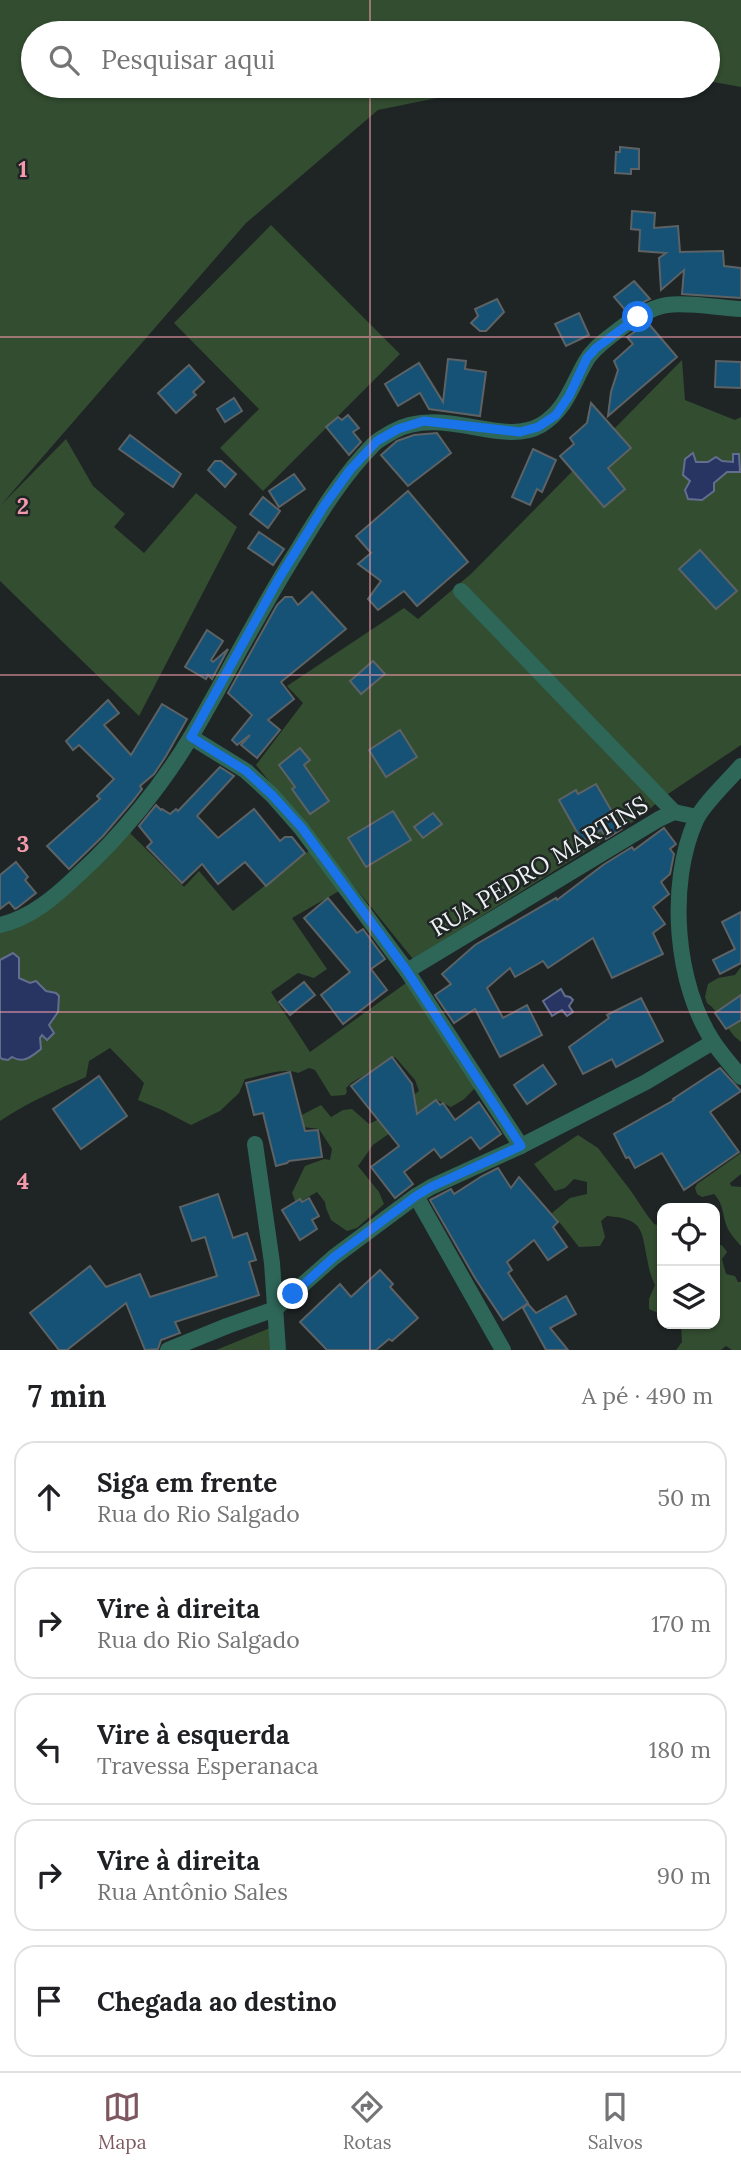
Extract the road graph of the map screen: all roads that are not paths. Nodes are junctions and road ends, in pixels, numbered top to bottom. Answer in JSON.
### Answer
{"nodes":[{"id":1,"x":741,"y":309,"type":"edge"},
{"id":2,"x":461,"y":591,"type":"dead end"},
{"id":3,"x":191,"y":737,"type":"junction"},
{"id":4,"x":741,"y":766,"type":"edge"},
{"id":5,"x":674,"y":812,"type":"junction"},
{"id":6,"x":697,"y":817,"type":"junction"},
{"id":7,"x":0,"y":925,"type":"edge"},
{"id":8,"x":407,"y":971,"type":"junction"},
{"id":9,"x":713,"y":1042,"type":"junction"},
{"id":10,"x":741,"y":1077,"type":"edge"},
{"id":11,"x":255,"y":1144,"type":"dead end"},
{"id":12,"x":521,"y":1146,"type":"junction"},
{"id":13,"x":416,"y":1196,"type":"junction"},
{"id":14,"x":275,"y":1310,"type":"junction"},
{"id":15,"x":168,"y":1350,"type":"edge"},
{"id":16,"x":278,"y":1350,"type":"edge"},
{"id":17,"x":503,"y":1350,"type":"edge"}],
"edges":[{"from":1,"to":3,"type":"street"},
{"from":2,"to":5,"type":"street"},
{"from":3,"to":7,"type":"street"},
{"from":3,"to":8,"type":"street"},
{"from":4,"to":6,"type":"street"},
{"from":5,"to":6,"type":"street","name":"RUA PEDRO MARTINS"},
{"from":5,"to":8,"type":"street","name":"RUA PEDRO MARTINS"},
{"from":6,"to":9,"type":"street"},
{"from":8,"to":12,"type":"street"},
{"from":9,"to":10,"type":"street"},
{"from":9,"to":12,"type":"street"},
{"from":11,"to":14,"type":"street"},
{"from":12,"to":13,"type":"street"},
{"from":13,"to":14,"type":"street"},
{"from":13,"to":17,"type":"street"},
{"from":14,"to":15,"type":"street"},
{"from":14,"to":16,"type":"street"}]}
